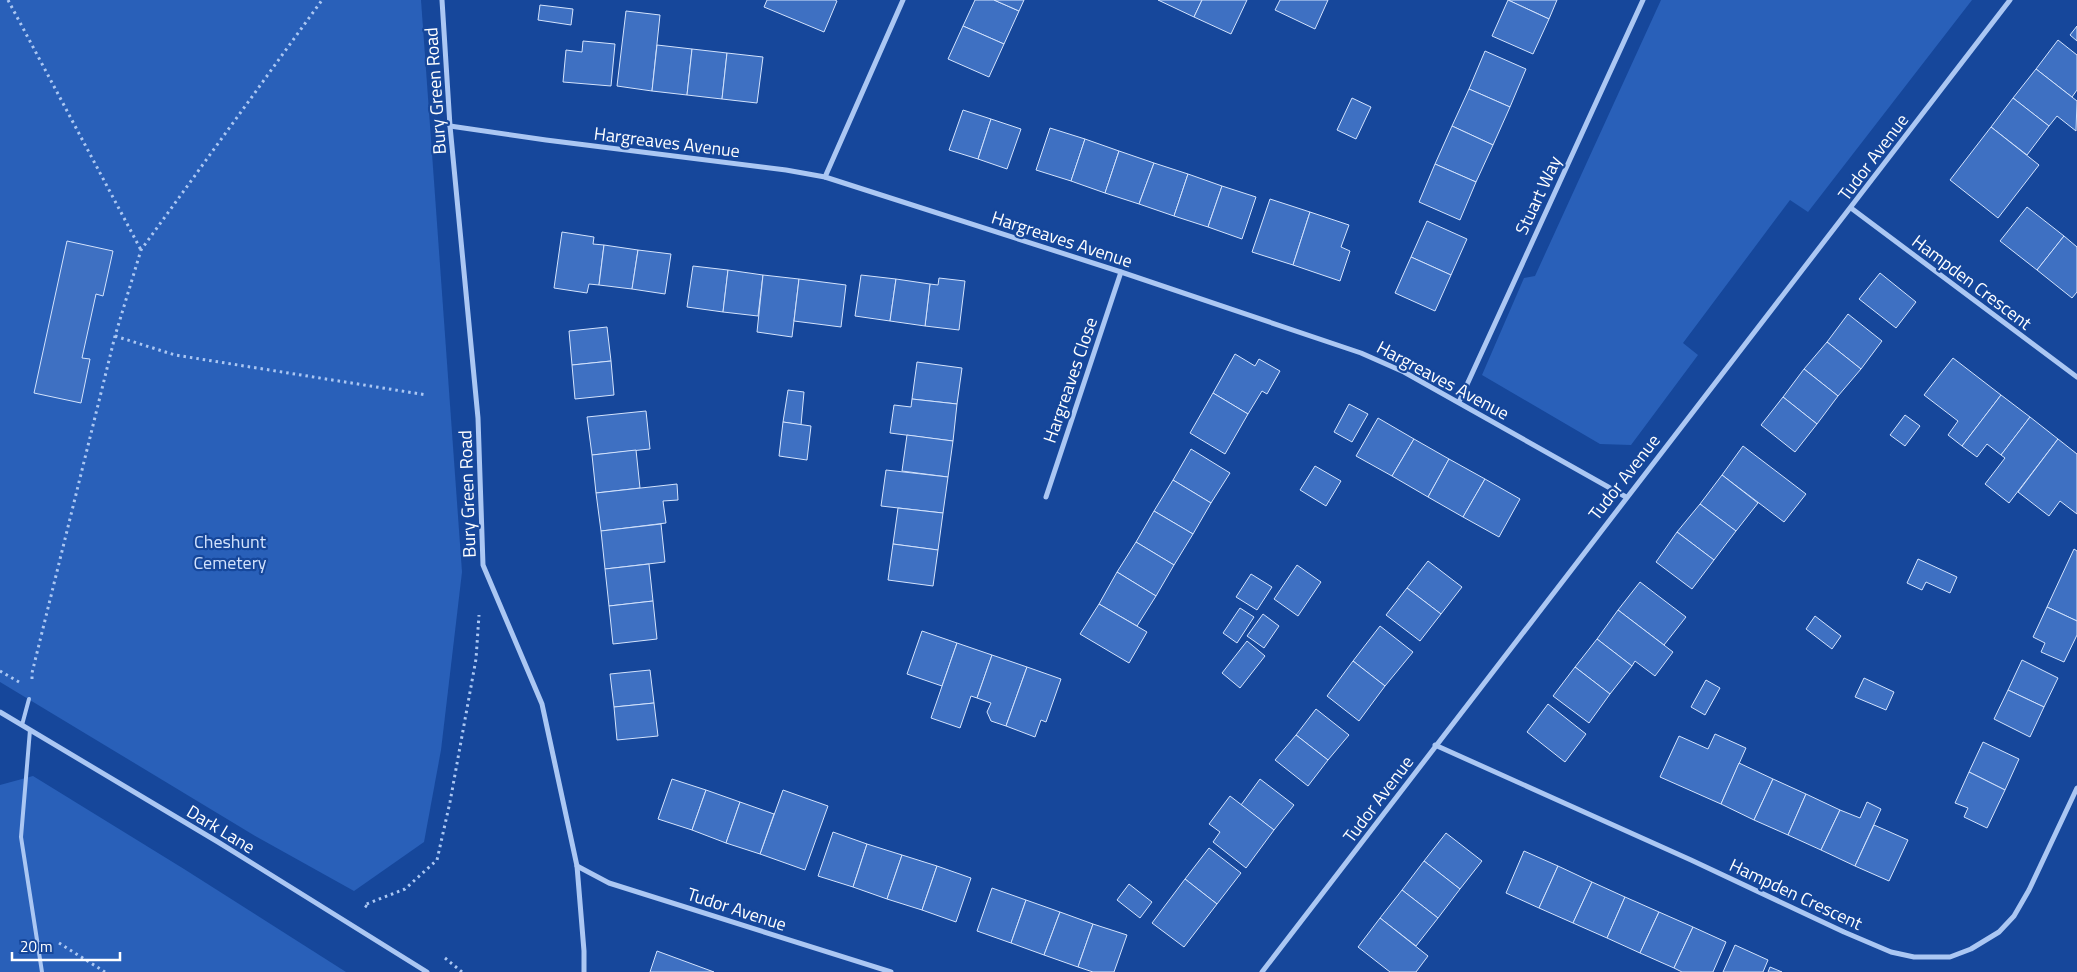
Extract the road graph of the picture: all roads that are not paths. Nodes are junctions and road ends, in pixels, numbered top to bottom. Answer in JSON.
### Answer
{"nodes":[{"id":1,"x":442,"y":0,"type":"edge"},
{"id":2,"x":903,"y":0,"type":"edge"},
{"id":3,"x":1642,"y":0,"type":"edge"},
{"id":4,"x":2010,"y":0,"type":"edge"},
{"id":5,"x":450,"y":126,"type":"junction"},
{"id":6,"x":825,"y":178,"type":"junction"},
{"id":7,"x":1851,"y":208,"type":"junction"},
{"id":8,"x":1121,"y":272,"type":"junction"},
{"id":9,"x":2077,"y":378,"type":"edge"},
{"id":10,"x":1459,"y":402,"type":"junction"},
{"id":11,"x":1046,"y":497,"type":"dead end"},
{"id":12,"x":1626,"y":497,"type":"junction"},
{"id":13,"x":29,"y":699,"type":"road end"},
{"id":14,"x":0,"y":712,"type":"edge"},
{"id":15,"x":22,"y":725,"type":"junction"},
{"id":16,"x":30,"y":730,"type":"junction"},
{"id":17,"x":1435,"y":745,"type":"junction"},
{"id":18,"x":2077,"y":788,"type":"edge"},
{"id":19,"x":577,"y":866,"type":"junction"},
{"id":20,"x":42,"y":972,"type":"edge"},
{"id":21,"x":427,"y":972,"type":"edge"},
{"id":22,"x":584,"y":972,"type":"edge"},
{"id":23,"x":891,"y":972,"type":"edge"},
{"id":24,"x":1262,"y":972,"type":"edge"}],
"edges":[{"from":1,"to":5,"type":"street","name":"Bury Green Road"},
{"from":2,"to":6,"type":"street"},
{"from":3,"to":10,"type":"street","name":"Stuart Way"},
{"from":4,"to":7,"type":"street","name":"Tudor Avenue"},
{"from":5,"to":6,"type":"street","name":"Hargreaves Avenue"},
{"from":5,"to":19,"type":"street","name":"Bury Green Road"},
{"from":6,"to":8,"type":"street","name":"Hargreaves Avenue"},
{"from":7,"to":9,"type":"street","name":"Hampden Crescent"},
{"from":7,"to":12,"type":"street","name":"Tudor Avenue"},
{"from":8,"to":10,"type":"street","name":"Hargreaves Avenue"},
{"from":8,"to":11,"type":"street","name":"Hargreaves Close"},
{"from":10,"to":12,"type":"street","name":"Hargreaves Avenue"},
{"from":12,"to":17,"type":"street","name":"Tudor Avenue"},
{"from":13,"to":15,"type":"lane"},
{"from":14,"to":15,"type":"street","name":"Dark Lane"},
{"from":15,"to":16,"type":"street","name":"Dark Lane"},
{"from":16,"to":20,"type":"lane"},
{"from":16,"to":21,"type":"street","name":"Dark Lane"},
{"from":17,"to":18,"type":"street","name":"Hampden Crescent"},
{"from":17,"to":24,"type":"street","name":"Tudor Avenue"},
{"from":19,"to":22,"type":"street","name":"Bury Green Road"},
{"from":19,"to":23,"type":"street","name":"Tudor Avenue"}]}
